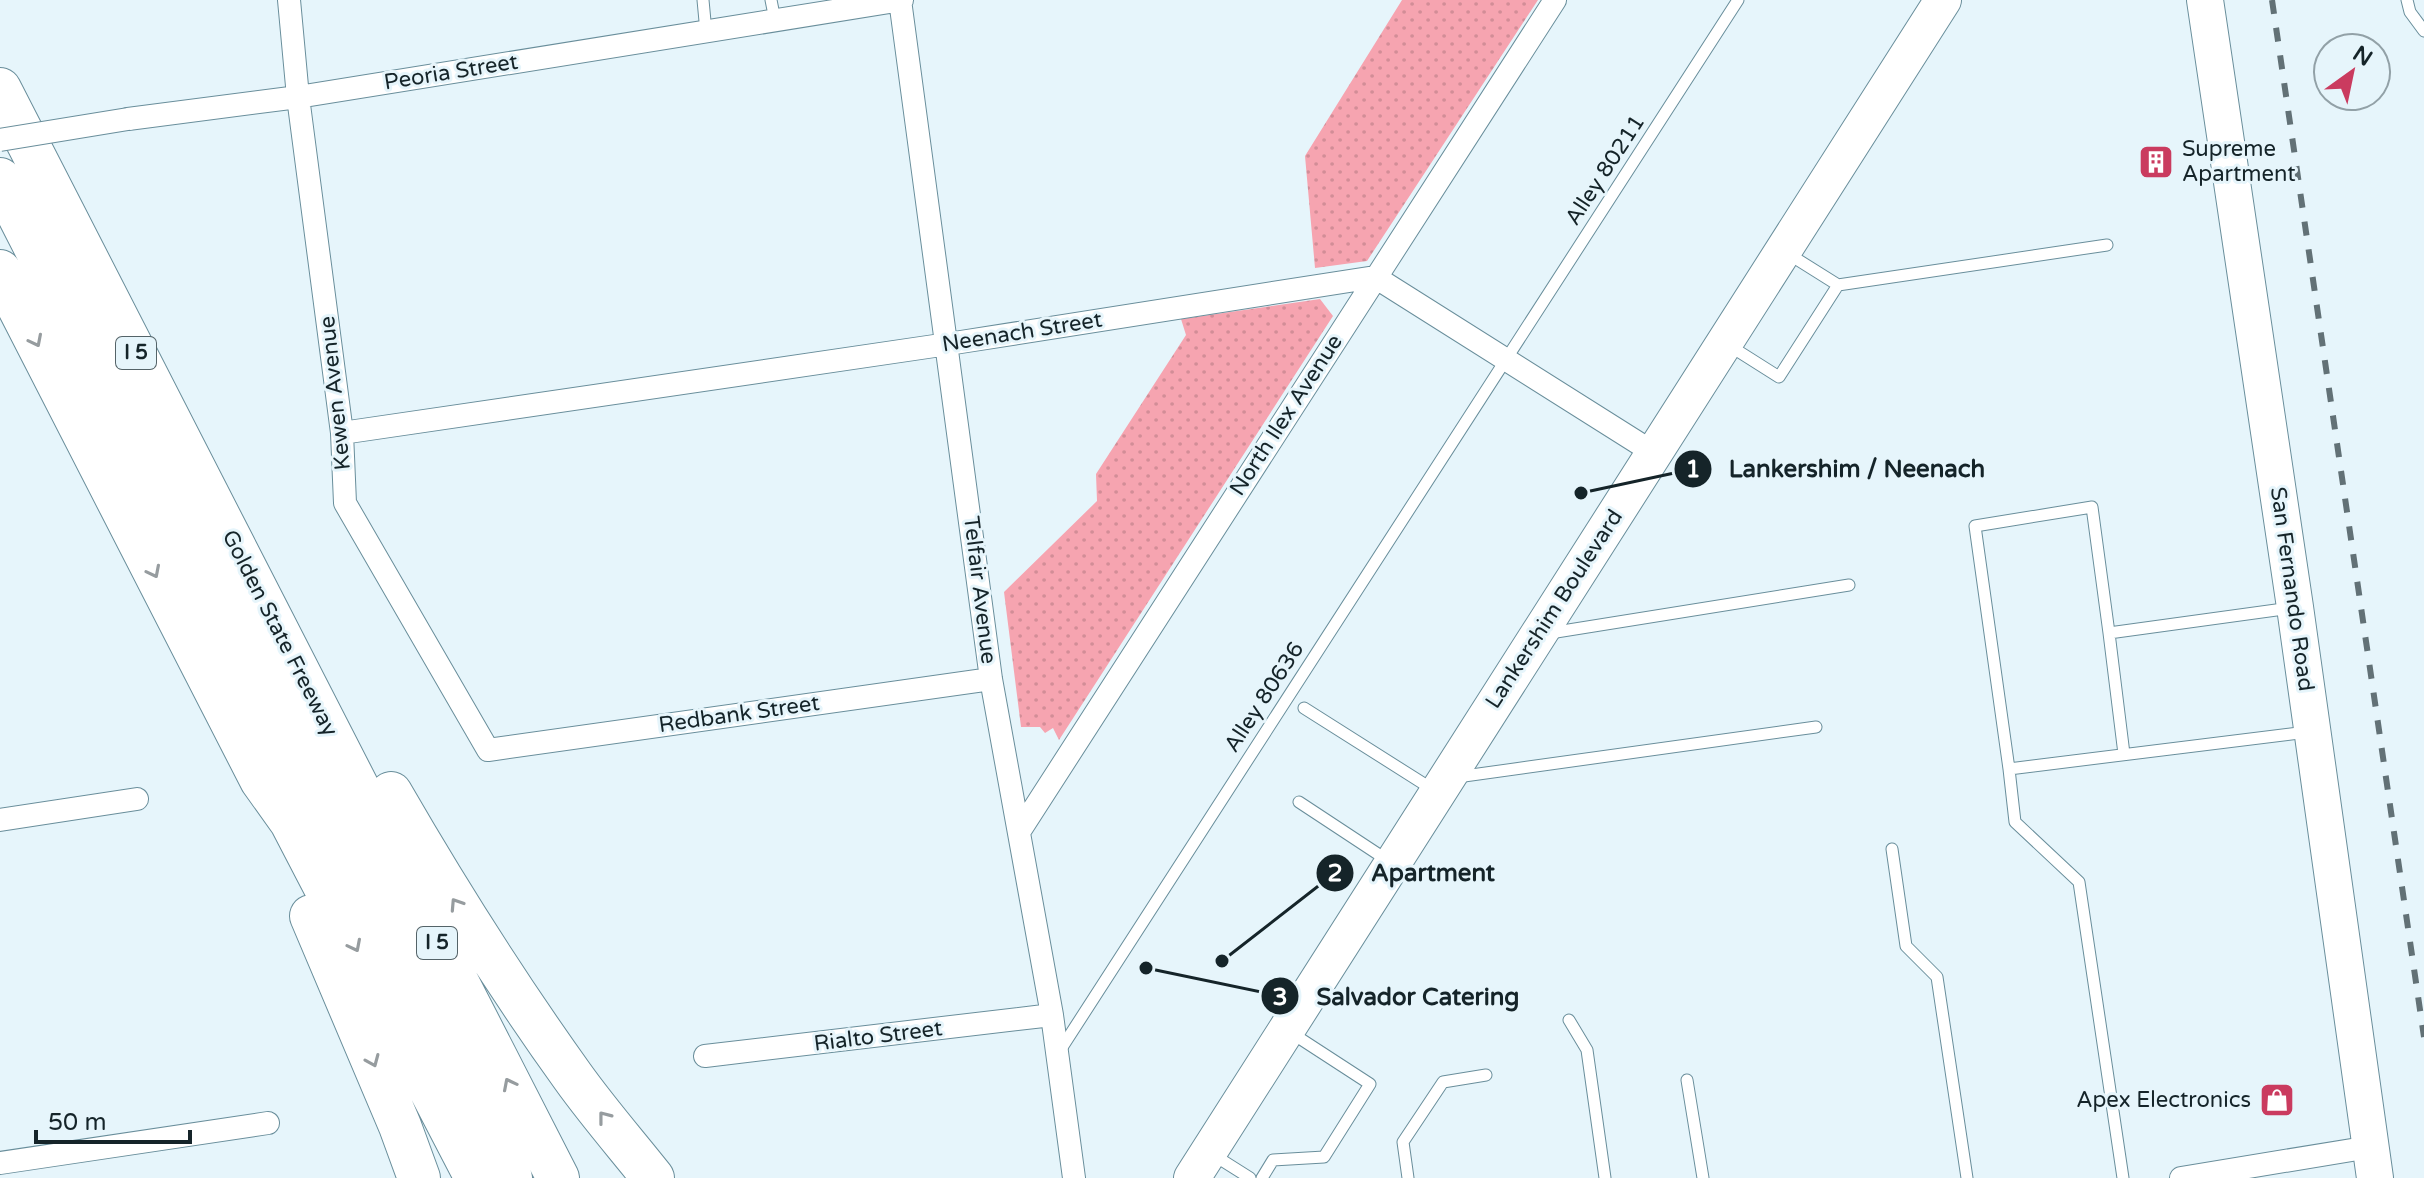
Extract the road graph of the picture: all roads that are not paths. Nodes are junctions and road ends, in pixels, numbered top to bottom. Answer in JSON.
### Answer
{"nodes":[{"id":1,"x":289,"y":0,"type":"edge"},
{"id":2,"x":703,"y":0,"type":"edge"},
{"id":3,"x":901,"y":0,"type":"edge"},
{"id":4,"x":1555,"y":0,"type":"edge"},
{"id":5,"x":1738,"y":0,"type":"edge"},
{"id":6,"x":1943,"y":0,"type":"edge"},
{"id":7,"x":2205,"y":0,"type":"edge"},
{"id":8,"x":2407,"y":0,"type":"edge"},
{"id":9,"x":773,"y":10,"type":"edge"},
{"id":10,"x":2424,"y":31,"type":"edge"},
{"id":11,"x":706,"y":32,"type":"junction"},
{"id":12,"x":0,"y":89,"type":"edge"},
{"id":13,"x":298,"y":97,"type":"junction"},
{"id":14,"x":0,"y":142,"type":"edge"},
{"id":15,"x":0,"y":179,"type":"edge"},
{"id":16,"x":2107,"y":245,"type":"dead end"},
{"id":17,"x":1783,"y":251,"type":"junction"},
{"id":18,"x":0,"y":271,"type":"edge"},
{"id":19,"x":1375,"y":277,"type":"junction"},
{"id":20,"x":1838,"y":285,"type":"junction"},
{"id":21,"x":1725,"y":342,"type":"junction"},
{"id":22,"x":948,"y":344,"type":"junction"},
{"id":23,"x":1505,"y":361,"type":"junction"},
{"id":24,"x":342,"y":433,"type":"junction"},
{"id":25,"x":1654,"y":453,"type":"junction"},
{"id":26,"x":1849,"y":585,"type":"dead end"},
{"id":27,"x":2295,"y":607,"type":"junction"},
{"id":28,"x":2109,"y":633,"type":"junction"},
{"id":29,"x":1537,"y":635,"type":"junction"},
{"id":30,"x":991,"y":679,"type":"junction"},
{"id":31,"x":318,"y":706,"type":"junction"},
{"id":32,"x":1304,"y":708,"type":"dead end"},
{"id":33,"x":1816,"y":727,"type":"dead end"},
{"id":34,"x":2311,"y":731,"type":"junction"},
{"id":35,"x":488,"y":750,"type":"joint"},
{"id":36,"x":2124,"y":754,"type":"junction"},
{"id":37,"x":2009,"y":769,"type":"junction"},
{"id":38,"x":261,"y":780,"type":"junction"},
{"id":39,"x":1441,"y":785,"type":"junction"},
{"id":40,"x":137,"y":799,"type":"dead end"},
{"id":41,"x":1299,"y":802,"type":"dead end"},
{"id":42,"x":0,"y":820,"type":"edge"},
{"id":43,"x":1019,"y":832,"type":"junction"},
{"id":44,"x":1892,"y":849,"type":"dead end"},
{"id":45,"x":1391,"y":863,"type":"junction"},
{"id":46,"x":1052,"y":1015,"type":"junction"},
{"id":47,"x":1569,"y":1020,"type":"dead end"},
{"id":48,"x":1286,"y":1030,"type":"junction"},
{"id":49,"x":1057,"y":1055,"type":"junction"},
{"id":50,"x":705,"y":1056,"type":"dead end"},
{"id":51,"x":1486,"y":1075,"type":"dead end"},
{"id":52,"x":1687,"y":1080,"type":"dead end"},
{"id":53,"x":268,"y":1123,"type":"dead end"},
{"id":54,"x":2372,"y":1162,"type":"edge"},
{"id":55,"x":0,"y":1163,"type":"edge"},
{"id":56,"x":1200,"y":1165,"type":"edge"},
{"id":57,"x":419,"y":1178,"type":"edge"},
{"id":58,"x":476,"y":1178,"type":"edge"},
{"id":59,"x":511,"y":1178,"type":"edge"},
{"id":60,"x":526,"y":1178,"type":"edge"},
{"id":61,"x":558,"y":1178,"type":"edge"},
{"id":62,"x":653,"y":1178,"type":"edge"},
{"id":63,"x":1074,"y":1178,"type":"edge"},
{"id":64,"x":1250,"y":1178,"type":"edge"},
{"id":65,"x":1262,"y":1178,"type":"edge"},
{"id":66,"x":1408,"y":1178,"type":"edge"},
{"id":67,"x":1605,"y":1178,"type":"edge"},
{"id":68,"x":1703,"y":1178,"type":"edge"},
{"id":69,"x":1967,"y":1178,"type":"edge"},
{"id":70,"x":2123,"y":1178,"type":"edge"},
{"id":71,"x":2181,"y":1178,"type":"edge"}],
"edges":[{"from":1,"to":13,"type":"street","name":"Kewen Avenue"},
{"from":2,"to":11,"type":"lane"},
{"from":3,"to":9,"type":"street","name":"Peoria Street"},
{"from":3,"to":22,"type":"street","name":"Telfair Avenue"},
{"from":4,"to":19,"type":"street","name":"North Ilex Avenue"},
{"from":5,"to":23,"type":"lane","name":"Alley 80211"},
{"from":6,"to":17,"type":"main road","name":"Lankershim Boulevard"},
{"from":7,"to":27,"type":"main road","name":"San Fernando Road"},
{"from":8,"to":10,"type":"lane"},
{"from":9,"to":11,"type":"street","name":"Peoria Street"},
{"from":11,"to":13,"type":"street","name":"Peoria Street"},
{"from":12,"to":31,"type":"highway","name":"Golden State Freeway","number":"I 5"},
{"from":13,"to":14,"type":"street","name":"Peoria Street","bridge":true},
{"from":13,"to":24,"type":"street","name":"Kewen Avenue"},
{"from":14,"to":60,"type":"highway"},
{"from":15,"to":59,"type":"highway"},
{"from":16,"to":20,"type":"lane"},
{"from":17,"to":20,"type":"lane"},
{"from":17,"to":21,"type":"main road","name":"Lankershim Boulevard"},
{"from":18,"to":38,"type":"highway","one_way":true},
{"from":19,"to":22,"type":"street","name":"Neenach Street"},
{"from":19,"to":23,"type":"street"},
{"from":19,"to":43,"type":"street","name":"North Ilex Avenue"},
{"from":20,"to":21,"type":"lane"},
{"from":21,"to":25,"type":"main road","name":"Lankershim Boulevard"},
{"from":22,"to":24,"type":"street","name":"Neenach Street"},
{"from":22,"to":30,"type":"street","name":"Telfair Avenue"},
{"from":23,"to":25,"type":"street"},
{"from":23,"to":49,"type":"lane","name":"Alley 80636"},
{"from":24,"to":35,"type":"street","name":"Kewen Avenue"},
{"from":25,"to":29,"type":"main road","name":"Lankershim Boulevard"},
{"from":26,"to":29,"type":"lane"},
{"from":27,"to":28,"type":"lane"},
{"from":27,"to":34,"type":"main road","name":"San Fernando Road"},
{"from":28,"to":36,"type":"lane"},
{"from":28,"to":37,"type":"lane"},
{"from":29,"to":39,"type":"main road","name":"Lankershim Boulevard"},
{"from":30,"to":35,"type":"street","name":"Redbank Street"},
{"from":30,"to":43,"type":"street","name":"Telfair Avenue"},
{"from":61,"to":31,"type":"highway","name":"Golden State Freeway","number":"I 5","one_way":true},
{"from":62,"to":31,"type":"highway","one_way":true},
{"from":32,"to":39,"type":"lane"},
{"from":33,"to":39,"type":"lane"},
{"from":34,"to":36,"type":"lane"},
{"from":34,"to":54,"type":"main road","name":"San Fernando Road"},
{"from":36,"to":37,"type":"lane"},
{"from":37,"to":70,"type":"lane"},
{"from":38,"to":57,"type":"highway","one_way":true},
{"from":38,"to":58,"type":"highway","one_way":true},
{"from":39,"to":45,"type":"main road","name":"Lankershim Boulevard"},
{"from":40,"to":42,"type":"street"},
{"from":41,"to":45,"type":"lane"},
{"from":43,"to":46,"type":"street","name":"Telfair Avenue"},
{"from":44,"to":69,"type":"lane"},
{"from":45,"to":48,"type":"main road","name":"Lankershim Boulevard"},
{"from":46,"to":49,"type":"street","name":"Telfair Avenue"},
{"from":46,"to":50,"type":"street","name":"Rialto Street"},
{"from":47,"to":67,"type":"lane"},
{"from":48,"to":56,"type":"main road","name":"Lankershim Boulevard"},
{"from":48,"to":65,"type":"lane"},
{"from":49,"to":63,"type":"street","name":"Telfair Avenue"},
{"from":51,"to":66,"type":"lane"},
{"from":52,"to":68,"type":"lane"},
{"from":53,"to":55,"type":"street"},
{"from":54,"to":71,"type":"street"},
{"from":56,"to":64,"type":"lane"}]}
